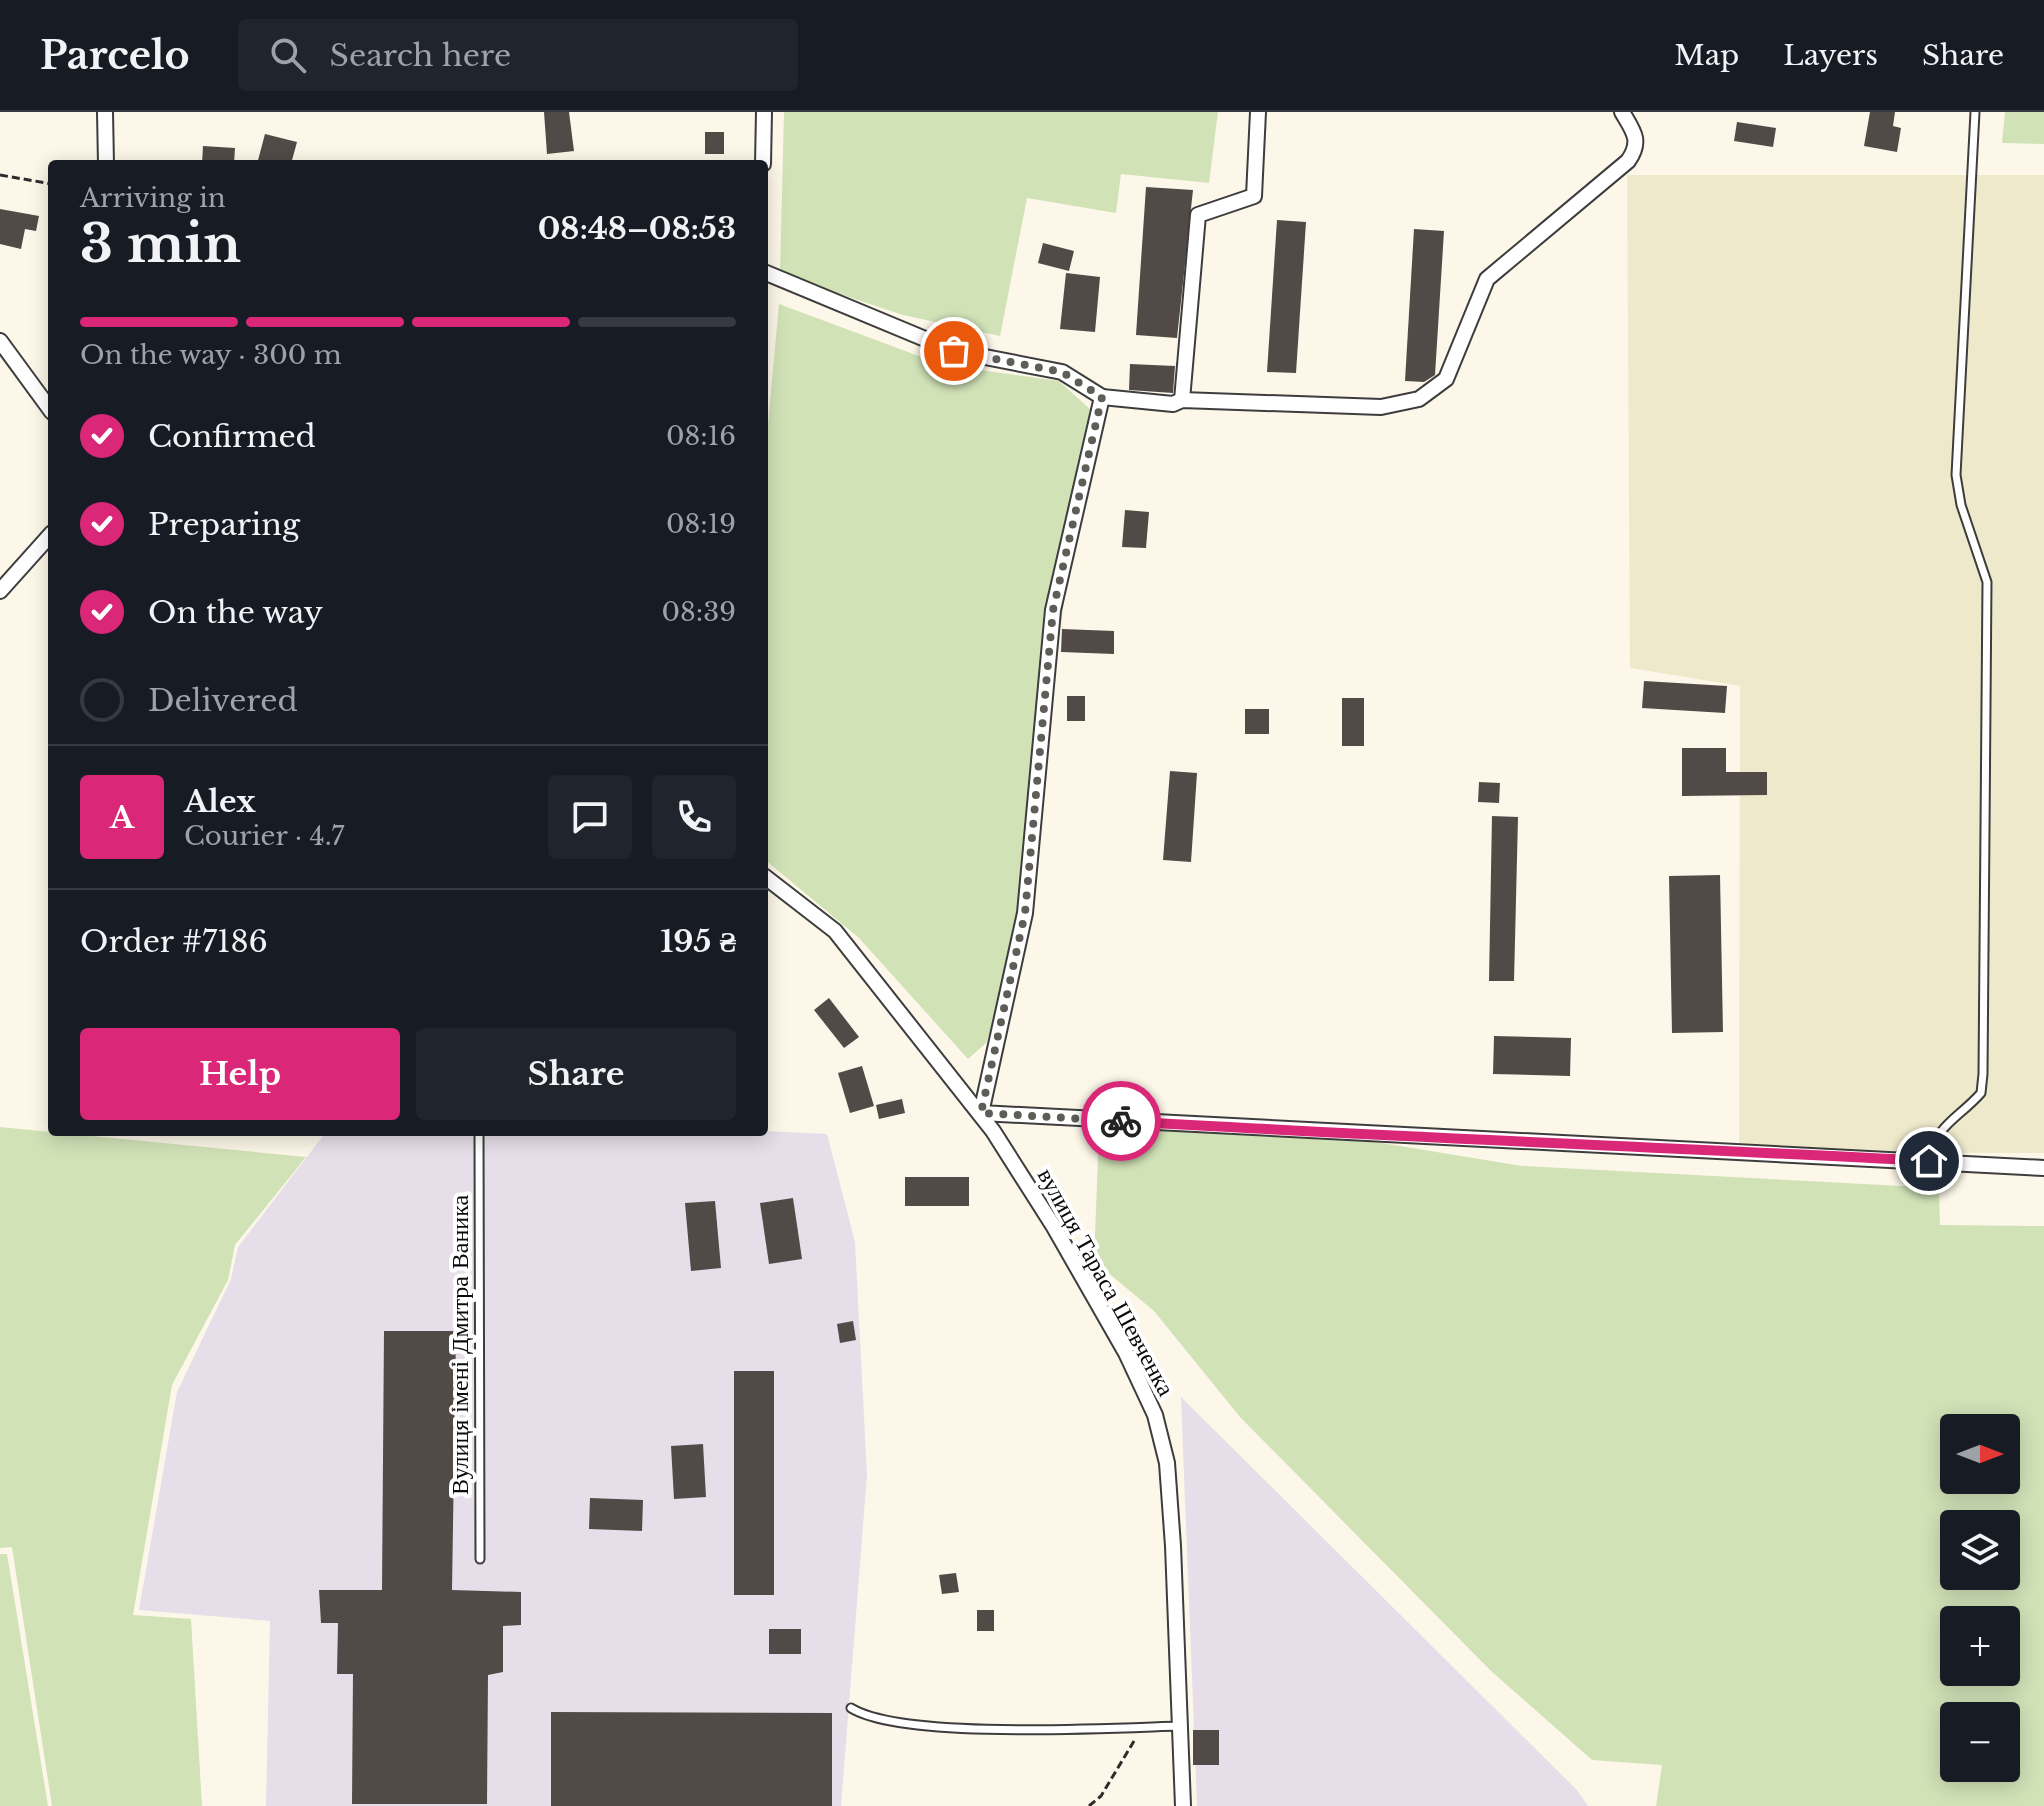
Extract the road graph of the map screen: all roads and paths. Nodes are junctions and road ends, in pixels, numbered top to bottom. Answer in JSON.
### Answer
{"nodes":[{"id":1,"x":105,"y":112,"type":"edge"},
{"id":2,"x":764,"y":112,"type":"edge"},
{"id":3,"x":1258,"y":112,"type":"edge"},
{"id":4,"x":1622,"y":112,"type":"edge"},
{"id":5,"x":1975,"y":112,"type":"edge"},
{"id":6,"x":106,"y":160,"type":"edge"},
{"id":7,"x":763,"y":160,"type":"edge"},
{"id":8,"x":0,"y":175,"type":"edge"},
{"id":9,"x":48,"y":183,"type":"edge"},
{"id":10,"x":768,"y":274,"type":"edge"},
{"id":11,"x":0,"y":341,"type":"edge"},
{"id":12,"x":1102,"y":397,"type":"junction"},
{"id":13,"x":1182,"y":400,"type":"junction"},
{"id":14,"x":48,"y":407,"type":"edge"},
{"id":15,"x":48,"y":537,"type":"edge"},
{"id":16,"x":0,"y":591,"type":"edge"},
{"id":17,"x":768,"y":879,"type":"edge"},
{"id":18,"x":479,"y":1136,"type":"edge"},
{"id":19,"x":1929,"y":1161,"type":"junction"},
{"id":20,"x":2044,"y":1168,"type":"edge"},
{"id":21,"x":480,"y":1559,"type":"dead end"},
{"id":22,"x":851,"y":1708,"type":"dead end"},
{"id":23,"x":1180,"y":1726,"type":"junction"},
{"id":24,"x":1142,"y":1727,"type":"junction"},
{"id":25,"x":1089,"y":1806,"type":"edge"},
{"id":26,"x":1183,"y":1806,"type":"edge"}],
"edges":[{"from":1,"to":6,"type":"street"},
{"from":2,"to":7,"type":"street"},
{"from":3,"to":13,"type":"street"},
{"from":4,"to":13,"type":"street"},
{"from":5,"to":19,"type":"lane"},
{"from":8,"to":9,"type":"path"},
{"from":10,"to":12,"type":"street"},
{"from":11,"to":14,"type":"street"},
{"from":12,"to":13,"type":"street"},
{"from":12,"to":19,"type":"street"},
{"from":15,"to":16,"type":"street"},
{"from":17,"to":23,"type":"street","name":"вулиця Тараса Шевченка"},
{"from":18,"to":21,"type":"lane","name":"Вулиця імені Дмитра Ваника"},
{"from":19,"to":20,"type":"street"},
{"from":22,"to":24,"type":"lane"},
{"from":23,"to":24,"type":"lane"},
{"from":23,"to":26,"type":"street","name":"вулиця Тараса Шевченка"},
{"from":24,"to":25,"type":"path"}]}
